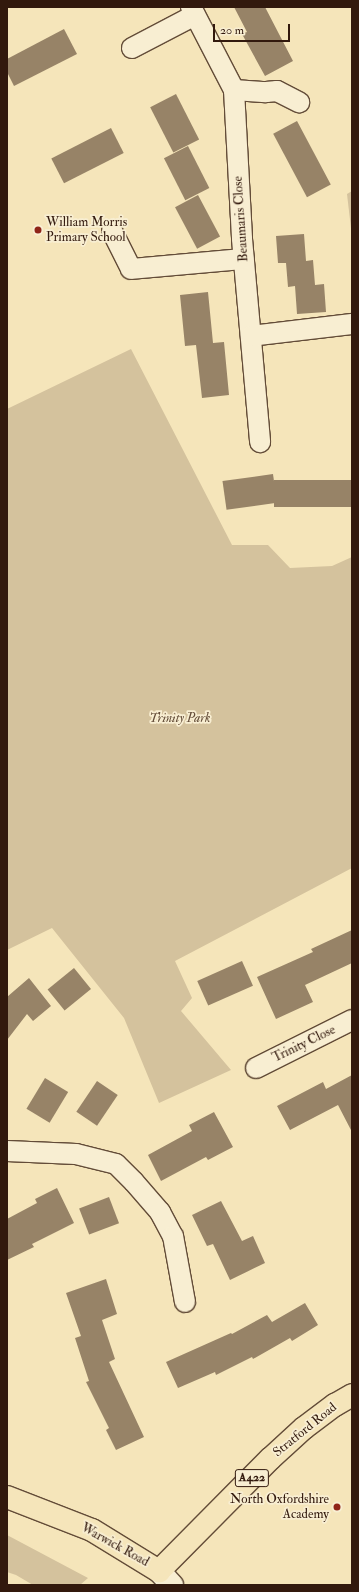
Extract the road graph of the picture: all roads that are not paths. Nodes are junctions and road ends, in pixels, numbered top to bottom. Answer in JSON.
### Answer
{"nodes":[{"id":1,"x":193,"y":11,"type":"edge"},
{"id":2,"x":132,"y":48,"type":"dead end"},
{"id":3,"x":234,"y":90,"type":"junction"},
{"id":4,"x":299,"y":102,"type":"dead end"},
{"id":5,"x":112,"y":231,"type":"dead end"},
{"id":6,"x":244,"y":259,"type":"junction"},
{"id":7,"x":352,"y":324,"type":"edge"},
{"id":8,"x":251,"y":336,"type":"junction"},
{"id":9,"x":260,"y":442,"type":"dead end"},
{"id":10,"x":352,"y":1020,"type":"edge"},
{"id":11,"x":256,"y":1068,"type":"dead end"},
{"id":12,"x":7,"y":1151,"type":"edge"},
{"id":13,"x":185,"y":1302,"type":"dead end"},
{"id":14,"x":352,"y":1395,"type":"edge"},
{"id":15,"x":7,"y":1497,"type":"edge"},
{"id":16,"x":165,"y":1578,"type":"edge"}],
"edges":[{"from":1,"to":2,"type":"street"},
{"from":1,"to":3,"type":"street","name":"Beaumaris Close"},
{"from":3,"to":4,"type":"street"},
{"from":3,"to":6,"type":"street","name":"Beaumaris Close"},
{"from":5,"to":6,"type":"street"},
{"from":6,"to":8,"type":"street","name":"Beaumaris Close"},
{"from":7,"to":8,"type":"street"},
{"from":8,"to":9,"type":"street","name":"Beaumaris Close"},
{"from":10,"to":11,"type":"street","name":"Trinity Close"},
{"from":12,"to":13,"type":"street"},
{"from":14,"to":16,"type":"main road","name":"Stratford Road","number":"A422"},
{"from":15,"to":16,"type":"main road","name":"Warwick Road","number":"A422"}]}
